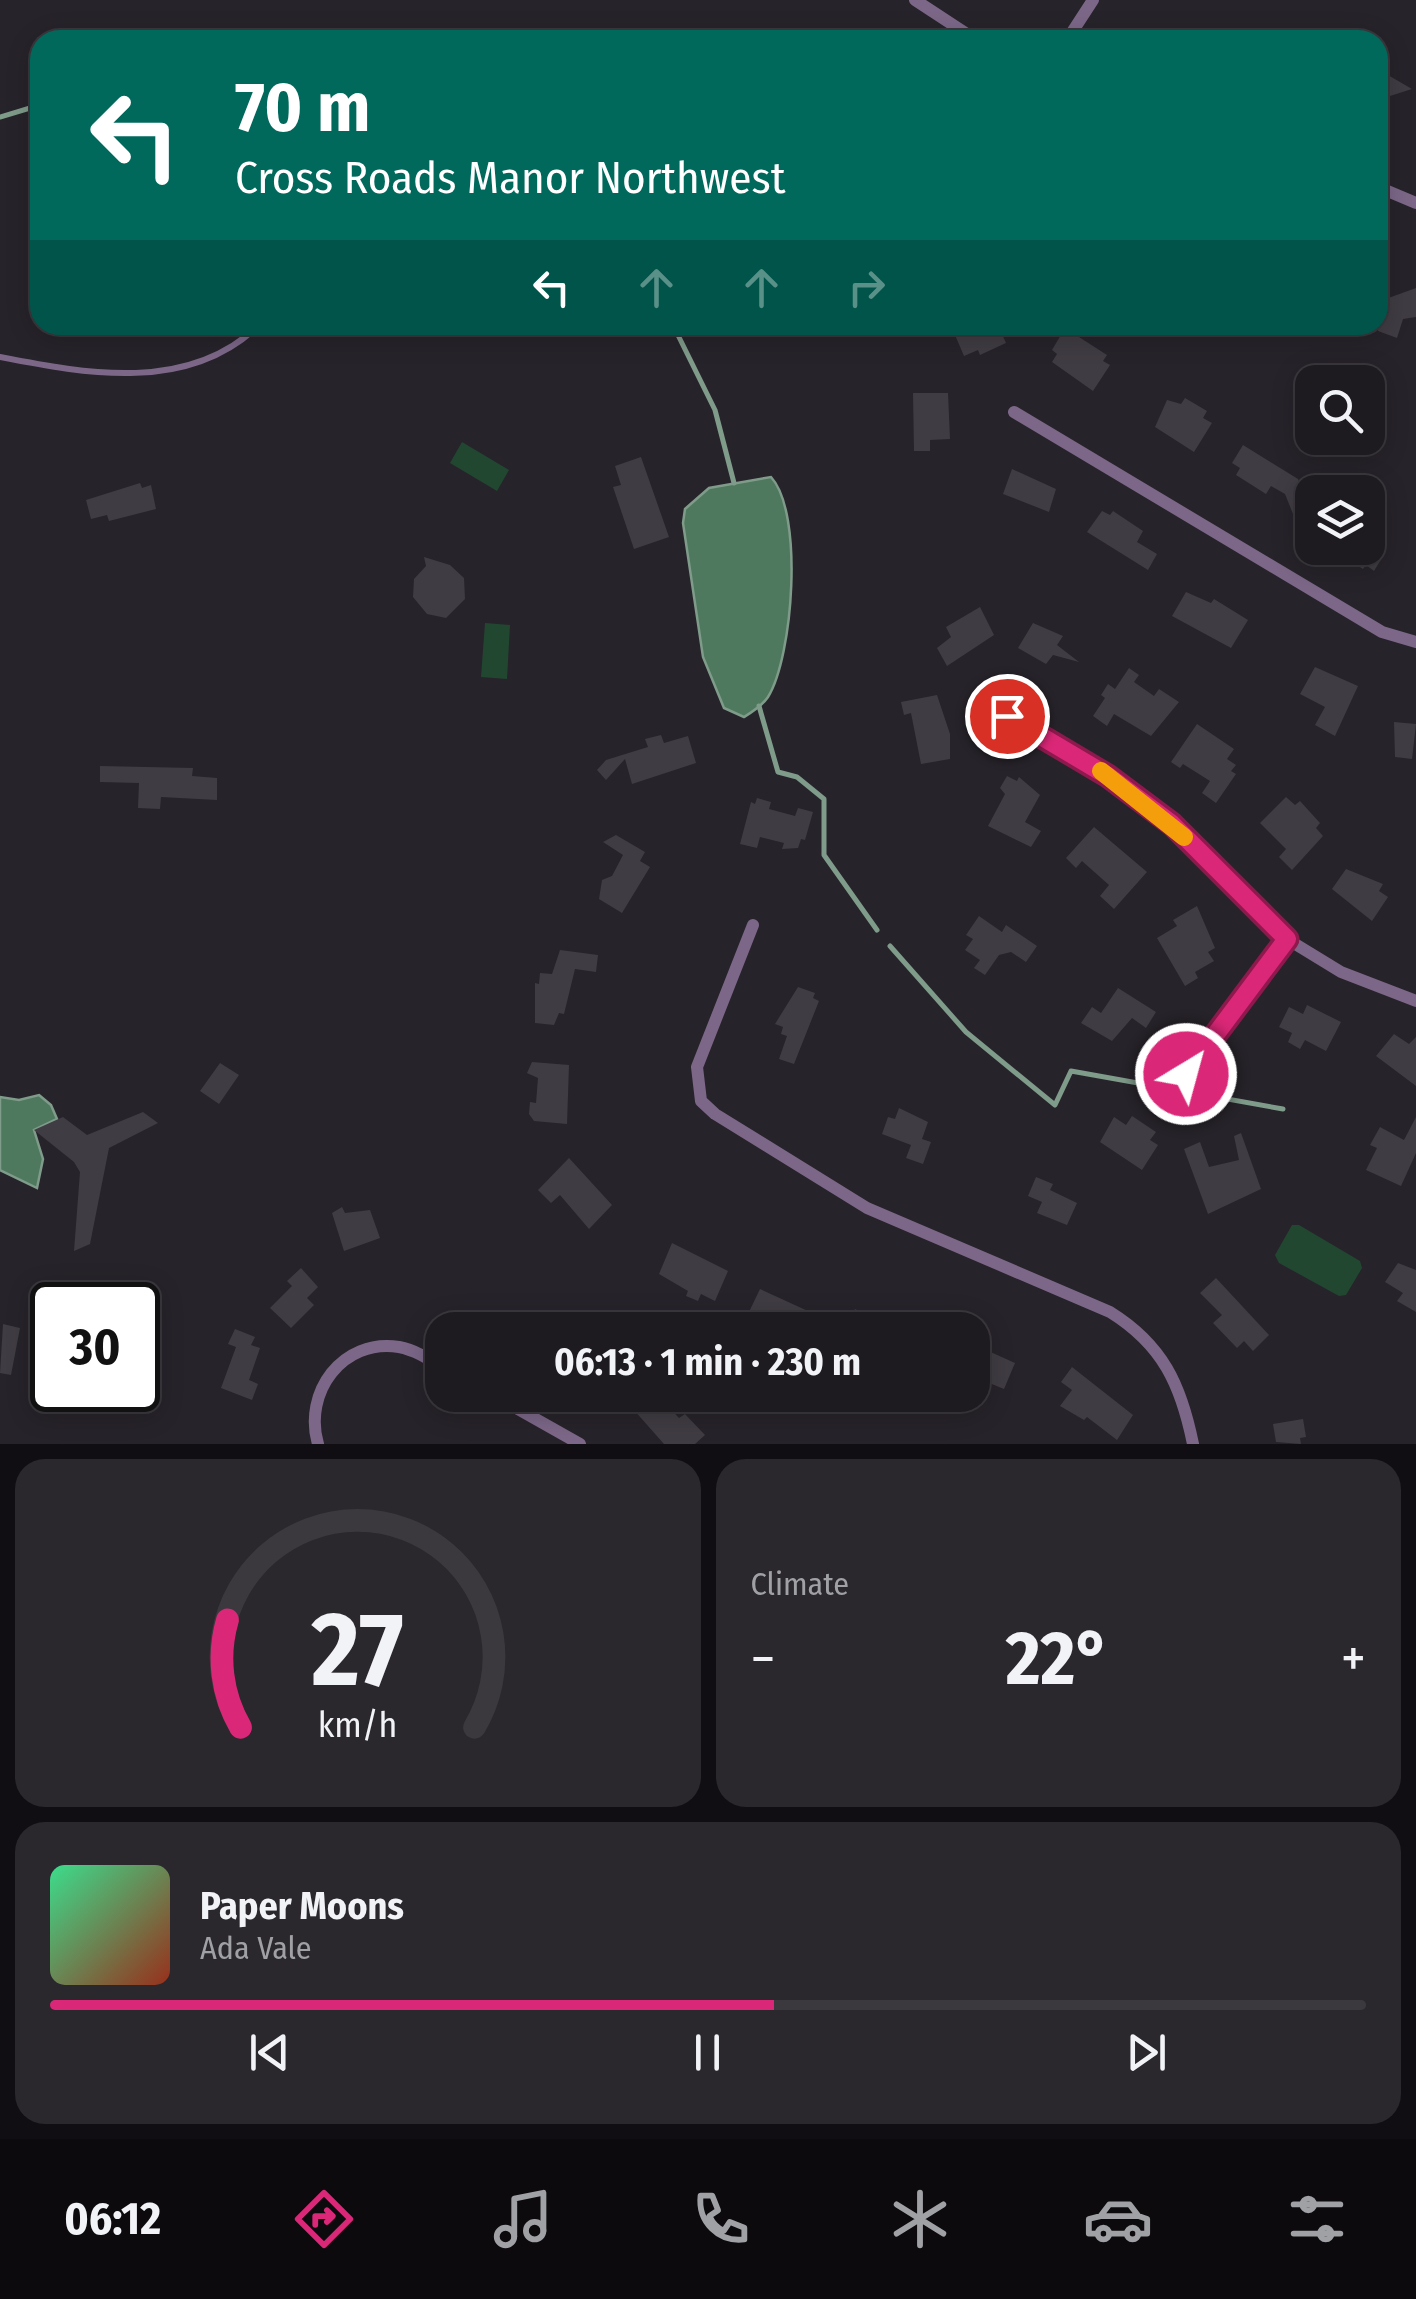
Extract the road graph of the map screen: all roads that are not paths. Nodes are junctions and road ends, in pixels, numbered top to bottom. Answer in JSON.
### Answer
{"nodes":[{"id":1,"x":915,"y":0,"type":"edge"},
{"id":2,"x":1093,"y":0,"type":"edge"},
{"id":3,"x":961,"y":30,"type":"edge"},
{"id":4,"x":1074,"y":30,"type":"edge"},
{"id":5,"x":1388,"y":192,"type":"edge"},
{"id":6,"x":1416,"y":203,"type":"edge"},
{"id":7,"x":248,"y":335,"type":"edge"},
{"id":8,"x":0,"y":357,"type":"edge"},
{"id":9,"x":1014,"y":412,"type":"dead end"},
{"id":10,"x":1416,"y":642,"type":"edge"},
{"id":11,"x":1007,"y":716,"type":"dead end"},
{"id":12,"x":753,"y":925,"type":"dead end"},
{"id":13,"x":1287,"y":939,"type":"junction"},
{"id":14,"x":1416,"y":1001,"type":"edge"},
{"id":15,"x":1186,"y":1074,"type":"dead end"},
{"id":16,"x":425,"y":1359,"type":"edge"},
{"id":17,"x":523,"y":1412,"type":"edge"},
{"id":18,"x":318,"y":1444,"type":"edge"},
{"id":19,"x":580,"y":1444,"type":"edge"},
{"id":20,"x":1193,"y":1444,"type":"edge"}],
"edges":[{"from":1,"to":3,"type":"street"},
{"from":2,"to":4,"type":"street"},
{"from":5,"to":6,"type":"street"},
{"from":7,"to":8,"type":"lane"},
{"from":9,"to":10,"type":"street"},
{"from":11,"to":13,"type":"street"},
{"from":12,"to":20,"type":"street"},
{"from":13,"to":14,"type":"street"},
{"from":13,"to":15,"type":"street"},
{"from":16,"to":18,"type":"street"},
{"from":17,"to":19,"type":"street"}]}
